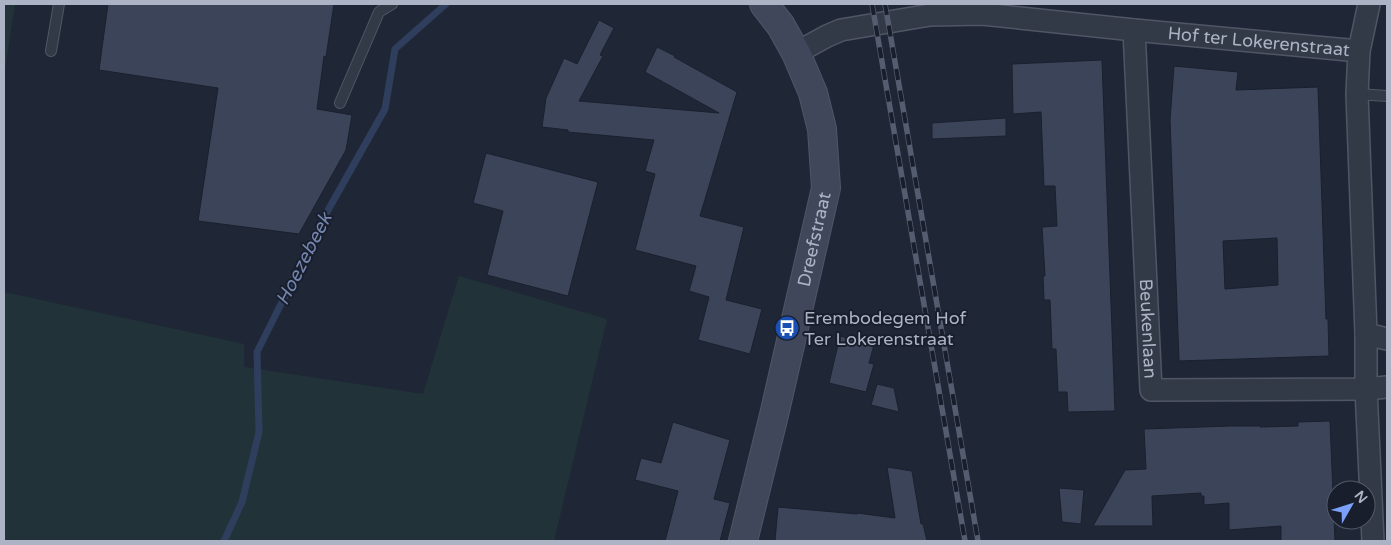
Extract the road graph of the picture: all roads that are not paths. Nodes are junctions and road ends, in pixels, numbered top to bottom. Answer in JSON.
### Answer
{"nodes":[{"id":1,"x":59,"y":4,"type":"edge"},
{"id":2,"x":392,"y":4,"type":"edge"},
{"id":3,"x":764,"y":4,"type":"edge"},
{"id":4,"x":1369,"y":4,"type":"edge"},
{"id":5,"x":1134,"y":30,"type":"junction"},
{"id":6,"x":51,"y":51,"type":"dead end"},
{"id":7,"x":1359,"y":51,"type":"junction"},
{"id":8,"x":796,"y":53,"type":"junction"},
{"id":9,"x":1357,"y":94,"type":"junction"},
{"id":10,"x":1387,"y":96,"type":"edge"},
{"id":11,"x":340,"y":102,"type":"dead end"},
{"id":12,"x":1366,"y":334,"type":"junction"},
{"id":13,"x":1387,"y":339,"type":"edge"},
{"id":14,"x":1387,"y":387,"type":"edge"},
{"id":15,"x":1366,"y":389,"type":"junction"},
{"id":16,"x":743,"y":541,"type":"edge"},
{"id":17,"x":1372,"y":541,"type":"edge"}],
"edges":[{"from":1,"to":6,"type":"lane"},
{"from":2,"to":11,"type":"lane"},
{"from":3,"to":8,"type":"street","name":"Dreefstraat"},
{"from":4,"to":7,"type":"street"},
{"from":5,"to":7,"type":"street","name":"Hof ter Lokerenstraat"},
{"from":5,"to":8,"type":"street","name":"Hof ter Lokerenstraat"},
{"from":5,"to":15,"type":"street","name":"Beukenlaan"},
{"from":7,"to":9,"type":"street","name":"Hof ter Lokerenstraat"},
{"from":8,"to":16,"type":"street","name":"Dreefstraat"},
{"from":9,"to":10,"type":"lane"},
{"from":9,"to":12,"type":"street","name":"Hof ter Lokerenstraat"},
{"from":12,"to":13,"type":"street"},
{"from":12,"to":15,"type":"street","name":"Hof ter Lokerenstraat"},
{"from":14,"to":15,"type":"street","name":"Beukenlaan"},
{"from":15,"to":17,"type":"street","name":"Hof ter Lokerenstraat"}]}
